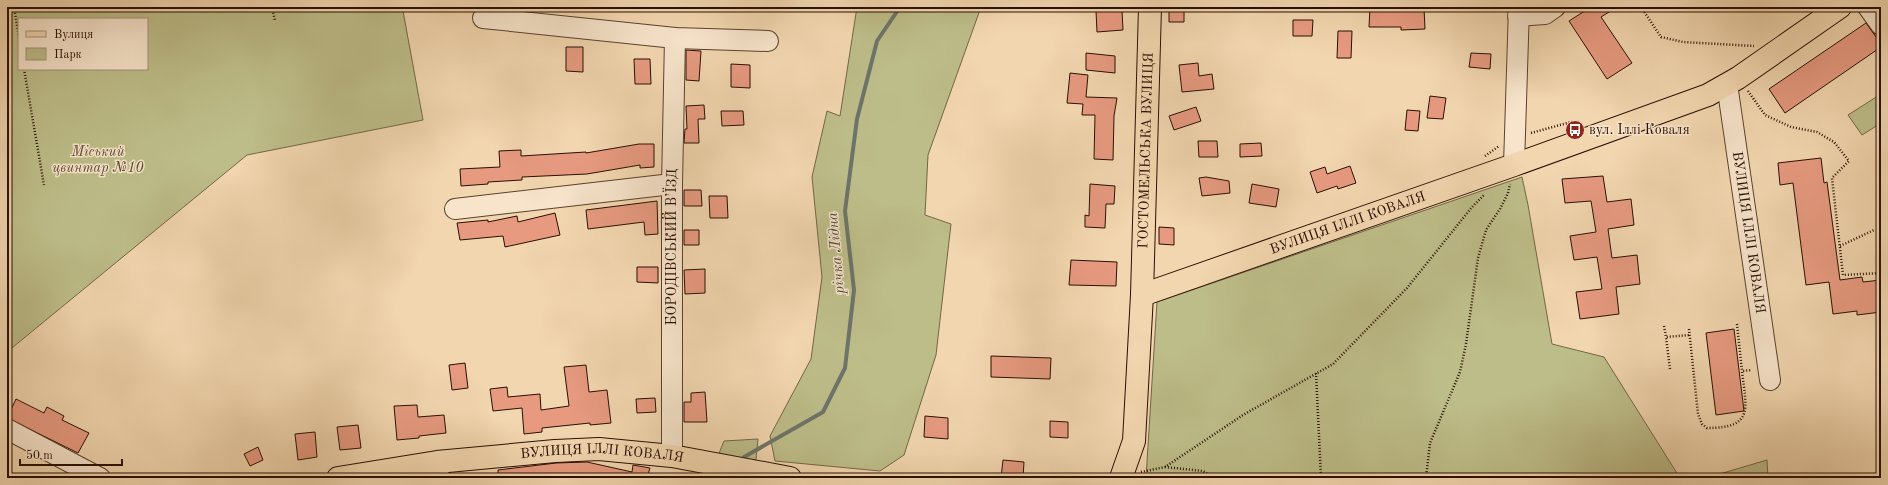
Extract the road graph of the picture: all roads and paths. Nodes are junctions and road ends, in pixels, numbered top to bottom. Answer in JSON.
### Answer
{"nodes":[{"id":1,"x":14,"y":7,"type":"edge"},
{"id":2,"x":272,"y":7,"type":"edge"},
{"id":3,"x":1150,"y":7,"type":"edge"},
{"id":4,"x":1555,"y":7,"type":"edge"},
{"id":5,"x":1641,"y":7,"type":"edge"},
{"id":6,"x":1840,"y":7,"type":"edge"},
{"id":7,"x":1868,"y":7,"type":"edge"},
{"id":8,"x":1519,"y":11,"type":"edge"},
{"id":9,"x":483,"y":18,"type":"dead end"},
{"id":10,"x":275,"y":21,"type":"dead end"},
{"id":11,"x":1881,"y":25,"type":"edge"},
{"id":12,"x":18,"y":31,"type":"edge"},
{"id":13,"x":675,"y":38,"type":"junction"},
{"id":14,"x":768,"y":41,"type":"dead end"},
{"id":15,"x":1752,"y":50,"type":"dead end"},
{"id":16,"x":24,"y":70,"type":"edge"},
{"id":17,"x":1733,"y":81,"type":"junction"},
{"id":18,"x":1584,"y":122,"type":"dead end"},
{"id":19,"x":1515,"y":138,"type":"junction"},
{"id":20,"x":1482,"y":158,"type":"dead end"},
{"id":21,"x":1514,"y":165,"type":"junction"},
{"id":22,"x":672,"y":184,"type":"junction"},
{"id":23,"x":44,"y":185,"type":"dead end"},
{"id":24,"x":1487,"y":191,"type":"dead end"},
{"id":25,"x":455,"y":209,"type":"dead end"},
{"id":26,"x":1874,"y":230,"type":"dead end"},
{"id":27,"x":1840,"y":246,"type":"junction"},
{"id":28,"x":1881,"y":273,"type":"edge"},
{"id":29,"x":1142,"y":295,"type":"junction"},
{"id":30,"x":1736,"y":324,"type":"dead end"},
{"id":31,"x":1664,"y":326,"type":"dead end"},
{"id":32,"x":1689,"y":329,"type":"dead end"},
{"id":33,"x":1690,"y":335,"type":"junction"},
{"id":34,"x":1666,"y":337,"type":"junction"},
{"id":35,"x":1670,"y":369,"type":"dead end"},
{"id":36,"x":1742,"y":371,"type":"junction"},
{"id":37,"x":1316,"y":373,"type":"junction"},
{"id":38,"x":1769,"y":374,"type":"joint"},
{"id":39,"x":7,"y":428,"type":"edge"},
{"id":40,"x":672,"y":456,"type":"junction"},
{"id":41,"x":1165,"y":467,"type":"junction"},
{"id":42,"x":438,"y":470,"type":"edge"},
{"id":43,"x":1122,"y":477,"type":"edge"},
{"id":44,"x":100,"y":478,"type":"edge"},
{"id":45,"x":338,"y":478,"type":"edge"},
{"id":46,"x":790,"y":478,"type":"edge"},
{"id":47,"x":1214,"y":478,"type":"edge"},
{"id":48,"x":1321,"y":478,"type":"edge"},
{"id":49,"x":1426,"y":478,"type":"edge"}],
"edges":[{"from":1,"to":12,"type":"path"},
{"from":2,"to":10,"type":"path"},
{"from":3,"to":29,"type":"main road","name":"ГОСТОМЕЛЬСЬКА ВУЛИЦЯ"},
{"from":4,"to":8,"type":"street"},
{"from":5,"to":15,"type":"path"},
{"from":6,"to":17,"type":"main road","name":"ВУЛИЦЯ ІЛЛІ КОВАЛЯ"},
{"from":7,"to":11,"type":"street"},
{"from":8,"to":19,"type":"street"},
{"from":9,"to":13,"type":"street"},
{"from":13,"to":14,"type":"street"},
{"from":13,"to":22,"type":"street","name":"БОРОДІВСЬКИЙ В’ЇЗД"},
{"from":16,"to":23,"type":"path"},
{"from":17,"to":21,"type":"main road","name":"ВУЛИЦЯ ІЛЛІ КОВАЛЯ"},
{"from":17,"to":27,"type":"path"},
{"from":17,"to":38,"type":"street","name":"ВУЛИЦЯ ІЛЛІ КОВАЛЯ"},
{"from":18,"to":19,"type":"path"},
{"from":19,"to":20,"type":"path"},
{"from":19,"to":21,"type":"street"},
{"from":21,"to":29,"type":"main road","name":"ВУЛИЦЯ ІЛЛІ КОВАЛЯ"},
{"from":21,"to":49,"type":"path"},
{"from":22,"to":25,"type":"street"},
{"from":22,"to":40,"type":"street","name":"БОРОДІВСЬКИЙ В’ЇЗД"},
{"from":24,"to":37,"type":"path"},
{"from":26,"to":27,"type":"path"},
{"from":27,"to":28,"type":"path"},
{"from":29,"to":43,"type":"main road"},
{"from":30,"to":36,"type":"path"},
{"from":31,"to":34,"type":"path"},
{"from":32,"to":33,"type":"path"},
{"from":33,"to":34,"type":"path"},
{"from":33,"to":36,"type":"path"},
{"from":34,"to":35,"type":"path"},
{"from":36,"to":38,"type":"path"},
{"from":37,"to":41,"type":"path"},
{"from":37,"to":48,"type":"path"},
{"from":39,"to":44,"type":"street"},
{"from":40,"to":42,"type":"main road","name":"ВУЛИЦЯ ІЛЛІ КОВАЛЯ"},
{"from":40,"to":46,"type":"main road","name":"ВУЛИЦЯ ІЛЛІ КОВАЛЯ"},
{"from":41,"to":43,"type":"path"},
{"from":41,"to":47,"type":"path"},
{"from":42,"to":45,"type":"main road","name":"ВУЛИЦЯ ІЛЛІ КОВАЛЯ"}]}
